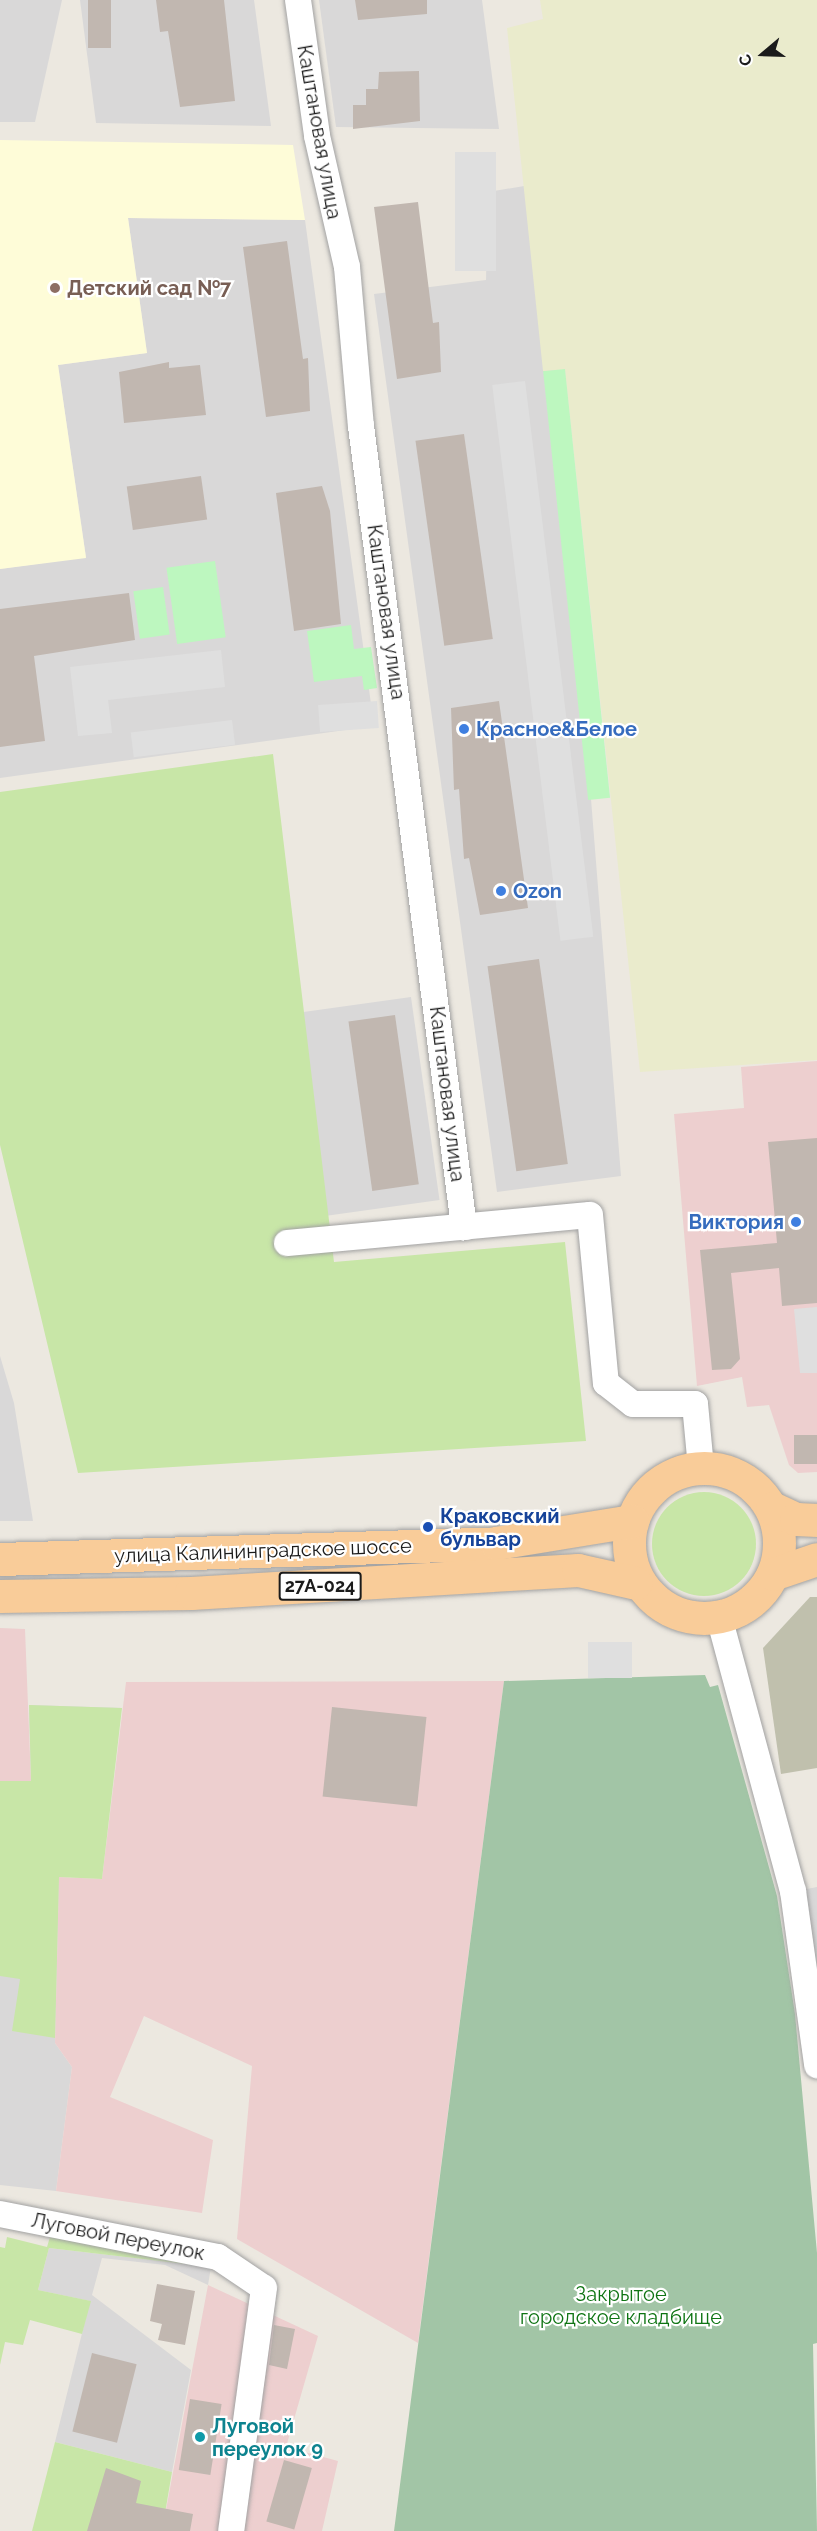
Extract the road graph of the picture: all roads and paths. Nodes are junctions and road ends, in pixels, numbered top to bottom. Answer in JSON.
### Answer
{"nodes":[{"id":1,"x":298,"y":0,"type":"edge"},
{"id":2,"x":464,"y":1227,"type":"junction"},
{"id":3,"x":287,"y":1243,"type":"dead end"},
{"id":4,"x":701,"y":1468,"type":"junction"},
{"id":5,"x":772,"y":1508,"type":"junction"},
{"id":6,"x":817,"y":1520,"type":"edge"},
{"id":7,"x":632,"y":1521,"type":"junction"},
{"id":8,"x":0,"y":1559,"type":"edge"},
{"id":9,"x":817,"y":1559,"type":"edge"},
{"id":10,"x":773,"y":1574,"type":"junction"},
{"id":11,"x":636,"y":1583,"type":"junction"},
{"id":12,"x":0,"y":1596,"type":"edge"},
{"id":13,"x":719,"y":1617,"type":"junction"},
{"id":14,"x":817,"y":2065,"type":"edge"},
{"id":15,"x":0,"y":2214,"type":"edge"},
{"id":16,"x":231,"y":2531,"type":"edge"}],
"edges":[{"from":1,"to":2,"type":"street","name":"Каштановая улица"},
{"from":2,"to":3,"type":"street"},
{"from":2,"to":4,"type":"street"},
{"from":4,"to":5,"type":"main road"},
{"from":4,"to":7,"type":"main road"},
{"from":5,"to":6,"type":"main road"},
{"from":5,"to":10,"type":"main road"},
{"from":7,"to":8,"type":"main road","name":"улица Калининградское шоссе","number":"27А-024"},
{"from":7,"to":11,"type":"main road"},
{"from":9,"to":10,"type":"main road"},
{"from":10,"to":13,"type":"main road"},
{"from":11,"to":12,"type":"main road","name":"улица Калининградское шоссе","number":"27А-024"},
{"from":11,"to":13,"type":"main road"},
{"from":13,"to":14,"type":"street"},
{"from":15,"to":16,"type":"street","name":"Луговой переулок"}]}
